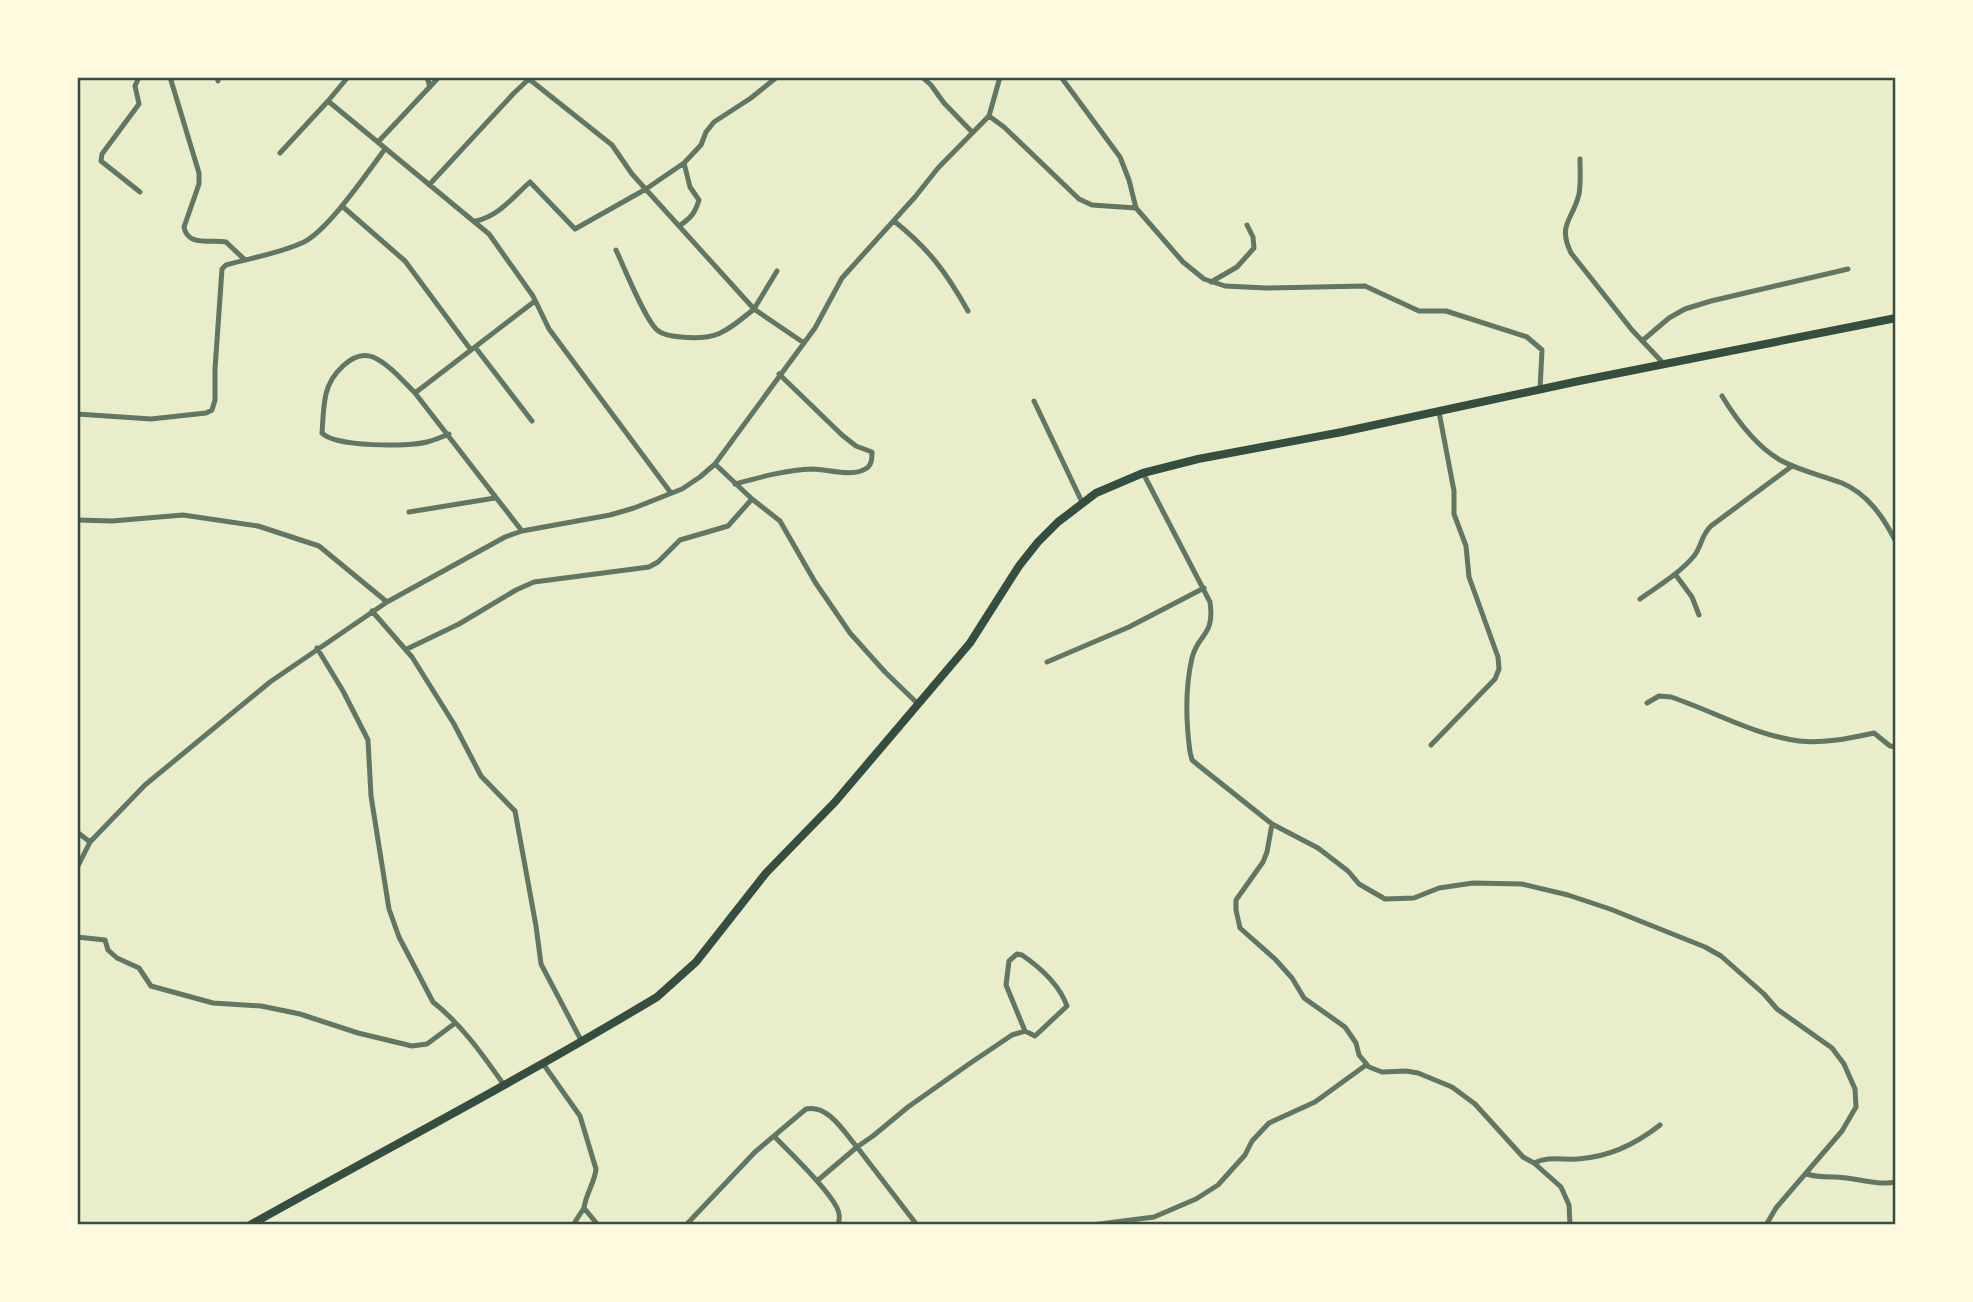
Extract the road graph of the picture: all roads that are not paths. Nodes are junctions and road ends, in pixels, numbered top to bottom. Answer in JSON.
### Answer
{"nodes":[{"id":1,"x":139,"y":77,"type":"edge"},
{"id":2,"x":170,"y":77,"type":"edge"},
{"id":3,"x":348,"y":77,"type":"edge"},
{"id":4,"x":426,"y":77,"type":"edge"},
{"id":5,"x":439,"y":77,"type":"edge"},
{"id":6,"x":777,"y":77,"type":"edge"},
{"id":7,"x":922,"y":77,"type":"edge"},
{"id":8,"x":1000,"y":77,"type":"edge"},
{"id":9,"x":1061,"y":77,"type":"edge"},
{"id":10,"x":530,"y":78,"type":"edge"},
{"id":11,"x":430,"y":87,"type":"junction"},
{"id":12,"x":328,"y":101,"type":"junction"},
{"id":13,"x":989,"y":116,"type":"junction"},
{"id":14,"x":972,"y":132,"type":"junction"},
{"id":15,"x":378,"y":142,"type":"junction"},
{"id":16,"x":385,"y":149,"type":"junction"},
{"id":17,"x":280,"y":153,"type":"dead end"},
{"id":18,"x":1580,"y":159,"type":"dead end"},
{"id":19,"x":684,"y":163,"type":"junction"},
{"id":20,"x":429,"y":185,"type":"junction"},
{"id":21,"x":646,"y":189,"type":"junction"},
{"id":22,"x":140,"y":191,"type":"dead end"},
{"id":23,"x":342,"y":206,"type":"junction"},
{"id":24,"x":1136,"y":208,"type":"junction"},
{"id":25,"x":476,"y":221,"type":"junction"},
{"id":26,"x":894,"y":221,"type":"junction"},
{"id":27,"x":1248,"y":225,"type":"dead end"},
{"id":28,"x":680,"y":226,"type":"junction"},
{"id":29,"x":616,"y":250,"type":"dead end"},
{"id":30,"x":246,"y":260,"type":"junction"},
{"id":31,"x":1848,"y":269,"type":"dead end"},
{"id":32,"x":777,"y":271,"type":"dead end"},
{"id":33,"x":1211,"y":282,"type":"junction"},
{"id":34,"x":535,"y":301,"type":"junction"},
{"id":35,"x":754,"y":309,"type":"junction"},
{"id":36,"x":968,"y":311,"type":"dead end"},
{"id":37,"x":1896,"y":317,"type":"edge"},
{"id":38,"x":1642,"y":341,"type":"junction"},
{"id":39,"x":804,"y":343,"type":"junction"},
{"id":40,"x":473,"y":349,"type":"junction"},
{"id":41,"x":1664,"y":364,"type":"junction"},
{"id":42,"x":779,"y":374,"type":"junction"},
{"id":43,"x":1540,"y":389,"type":"junction"},
{"id":44,"x":415,"y":393,"type":"junction"},
{"id":45,"x":1722,"y":396,"type":"dead end"},
{"id":46,"x":1034,"y":401,"type":"dead end"},
{"id":47,"x":1439,"y":412,"type":"junction"},
{"id":48,"x":77,"y":414,"type":"edge"},
{"id":49,"x":532,"y":421,"type":"dead end"},
{"id":50,"x":449,"y":434,"type":"junction"},
{"id":51,"x":715,"y":464,"type":"junction"},
{"id":52,"x":1792,"y":466,"type":"junction"},
{"id":53,"x":1143,"y":473,"type":"junction"},
{"id":54,"x":735,"y":484,"type":"junction"},
{"id":55,"x":671,"y":493,"type":"junction"},
{"id":56,"x":495,"y":498,"type":"junction"},
{"id":57,"x":752,"y":499,"type":"junction"},
{"id":58,"x":1082,"y":502,"type":"junction"},
{"id":59,"x":409,"y":512,"type":"dead end"},
{"id":60,"x":77,"y":520,"type":"edge"},
{"id":61,"x":522,"y":531,"type":"junction"},
{"id":62,"x":1896,"y":542,"type":"edge"},
{"id":63,"x":1675,"y":574,"type":"junction"},
{"id":64,"x":1204,"y":588,"type":"junction"},
{"id":65,"x":1640,"y":599,"type":"dead end"},
{"id":66,"x":387,"y":602,"type":"junction"},
{"id":67,"x":372,"y":611,"type":"junction"},
{"id":68,"x":1699,"y":615,"type":"dead end"},
{"id":69,"x":317,"y":648,"type":"junction"},
{"id":70,"x":407,"y":649,"type":"junction"},
{"id":71,"x":1047,"y":662,"type":"dead end"},
{"id":72,"x":917,"y":703,"type":"junction"},
{"id":73,"x":1647,"y":703,"type":"dead end"},
{"id":74,"x":1431,"y":745,"type":"dead end"},
{"id":75,"x":1896,"y":747,"type":"edge"},
{"id":76,"x":1272,"y":824,"type":"junction"},
{"id":77,"x":77,"y":832,"type":"edge"},
{"id":78,"x":90,"y":842,"type":"junction"},
{"id":79,"x":77,"y":868,"type":"edge"},
{"id":80,"x":77,"y":937,"type":"edge"},
{"id":81,"x":454,"y":1024,"type":"junction"},
{"id":82,"x":1025,"y":1031,"type":"junction"},
{"id":83,"x":582,"y":1042,"type":"junction"},
{"id":84,"x":544,"y":1065,"type":"junction"},
{"id":85,"x":1366,"y":1065,"type":"junction"},
{"id":86,"x":503,"y":1085,"type":"junction"},
{"id":87,"x":1660,"y":1125,"type":"dead end"},
{"id":88,"x":774,"y":1136,"type":"junction"},
{"id":89,"x":857,"y":1147,"type":"junction"},
{"id":90,"x":1534,"y":1163,"type":"junction"},
{"id":91,"x":1806,"y":1174,"type":"junction"},
{"id":92,"x":817,"y":1181,"type":"junction"},
{"id":93,"x":1896,"y":1182,"type":"edge"},
{"id":94,"x":584,"y":1208,"type":"junction"},
{"id":95,"x":250,"y":1225,"type":"edge"},
{"id":96,"x":573,"y":1225,"type":"edge"},
{"id":97,"x":598,"y":1225,"type":"edge"},
{"id":98,"x":686,"y":1225,"type":"edge"},
{"id":99,"x":838,"y":1225,"type":"edge"},
{"id":100,"x":917,"y":1225,"type":"edge"},
{"id":101,"x":1092,"y":1225,"type":"edge"},
{"id":102,"x":1570,"y":1225,"type":"edge"},
{"id":103,"x":1766,"y":1225,"type":"edge"}],
"edges":[{"from":1,"to":22,"type":"street"},
{"from":2,"to":30,"type":"street"},
{"from":3,"to":12,"type":"street"},
{"from":4,"to":11,"type":"street"},
{"from":5,"to":11,"type":"street"},
{"from":6,"to":19,"type":"street"},
{"from":7,"to":14,"type":"street"},
{"from":8,"to":13,"type":"street"},
{"from":9,"to":24,"type":"street"},
{"from":10,"to":20,"type":"street"},
{"from":10,"to":21,"type":"street"},
{"from":11,"to":15,"type":"street"},
{"from":12,"to":15,"type":"street"},
{"from":12,"to":17,"type":"street"},
{"from":13,"to":14,"type":"street"},
{"from":13,"to":24,"type":"street"},
{"from":14,"to":26,"type":"street"},
{"from":15,"to":16,"type":"street"},
{"from":16,"to":20,"type":"street"},
{"from":16,"to":23,"type":"street"},
{"from":18,"to":38,"type":"street"},
{"from":19,"to":21,"type":"street"},
{"from":19,"to":28,"type":"street"},
{"from":20,"to":25,"type":"street"},
{"from":21,"to":25,"type":"street"},
{"from":21,"to":28,"type":"street"},
{"from":23,"to":30,"type":"street"},
{"from":23,"to":40,"type":"street"},
{"from":24,"to":33,"type":"street"},
{"from":25,"to":34,"type":"street"},
{"from":26,"to":36,"type":"street"},
{"from":26,"to":39,"type":"street"},
{"from":27,"to":33,"type":"street"},
{"from":28,"to":35,"type":"street"},
{"from":29,"to":35,"type":"street"},
{"from":30,"to":48,"type":"street"},
{"from":31,"to":38,"type":"street"},
{"from":32,"to":35,"type":"street"},
{"from":33,"to":43,"type":"street"},
{"from":34,"to":40,"type":"street"},
{"from":34,"to":55,"type":"street"},
{"from":35,"to":39,"type":"street"},
{"from":37,"to":41,"type":"main road"},
{"from":38,"to":41,"type":"street"},
{"from":39,"to":42,"type":"street"},
{"from":40,"to":44,"type":"street"},
{"from":40,"to":49,"type":"street"},
{"from":41,"to":43,"type":"main road"},
{"from":42,"to":51,"type":"street"},
{"from":42,"to":54,"type":"street"},
{"from":43,"to":47,"type":"main road"},
{"from":44,"to":50,"type":"street"},
{"from":44,"to":50,"type":"street"},
{"from":45,"to":52,"type":"street"},
{"from":46,"to":58,"type":"street"},
{"from":47,"to":53,"type":"main road"},
{"from":47,"to":74,"type":"street"},
{"from":50,"to":56,"type":"street"},
{"from":51,"to":54,"type":"street"},
{"from":51,"to":55,"type":"street"},
{"from":52,"to":62,"type":"street"},
{"from":52,"to":63,"type":"street"},
{"from":53,"to":58,"type":"main road"},
{"from":53,"to":64,"type":"street"},
{"from":54,"to":57,"type":"street"},
{"from":55,"to":61,"type":"street"},
{"from":56,"to":59,"type":"street"},
{"from":56,"to":61,"type":"street"},
{"from":57,"to":70,"type":"street"},
{"from":57,"to":72,"type":"street"},
{"from":58,"to":72,"type":"main road"},
{"from":60,"to":66,"type":"street"},
{"from":61,"to":66,"type":"street"},
{"from":63,"to":65,"type":"street"},
{"from":63,"to":68,"type":"street"},
{"from":64,"to":71,"type":"street"},
{"from":64,"to":76,"type":"street"},
{"from":66,"to":67,"type":"street"},
{"from":67,"to":69,"type":"street"},
{"from":67,"to":70,"type":"street"},
{"from":69,"to":78,"type":"street"},
{"from":69,"to":81,"type":"street"},
{"from":70,"to":83,"type":"street"},
{"from":72,"to":83,"type":"main road"},
{"from":73,"to":75,"type":"street"},
{"from":76,"to":85,"type":"street"},
{"from":76,"to":91,"type":"street"},
{"from":77,"to":78,"type":"street"},
{"from":78,"to":79,"type":"street"},
{"from":80,"to":81,"type":"street"},
{"from":81,"to":86,"type":"street"},
{"from":82,"to":82,"type":"street"},
{"from":82,"to":89,"type":"street"},
{"from":83,"to":84,"type":"main road"},
{"from":84,"to":86,"type":"main road"},
{"from":84,"to":94,"type":"street"},
{"from":85,"to":90,"type":"street"},
{"from":85,"to":101,"type":"street"},
{"from":86,"to":95,"type":"main road"},
{"from":87,"to":90,"type":"street"},
{"from":88,"to":89,"type":"street"},
{"from":88,"to":92,"type":"street"},
{"from":88,"to":98,"type":"street"},
{"from":89,"to":92,"type":"street"},
{"from":89,"to":100,"type":"street"},
{"from":90,"to":102,"type":"street"},
{"from":91,"to":93,"type":"street"},
{"from":91,"to":103,"type":"street"},
{"from":92,"to":99,"type":"street"},
{"from":94,"to":96,"type":"street"},
{"from":94,"to":97,"type":"street"}]}
